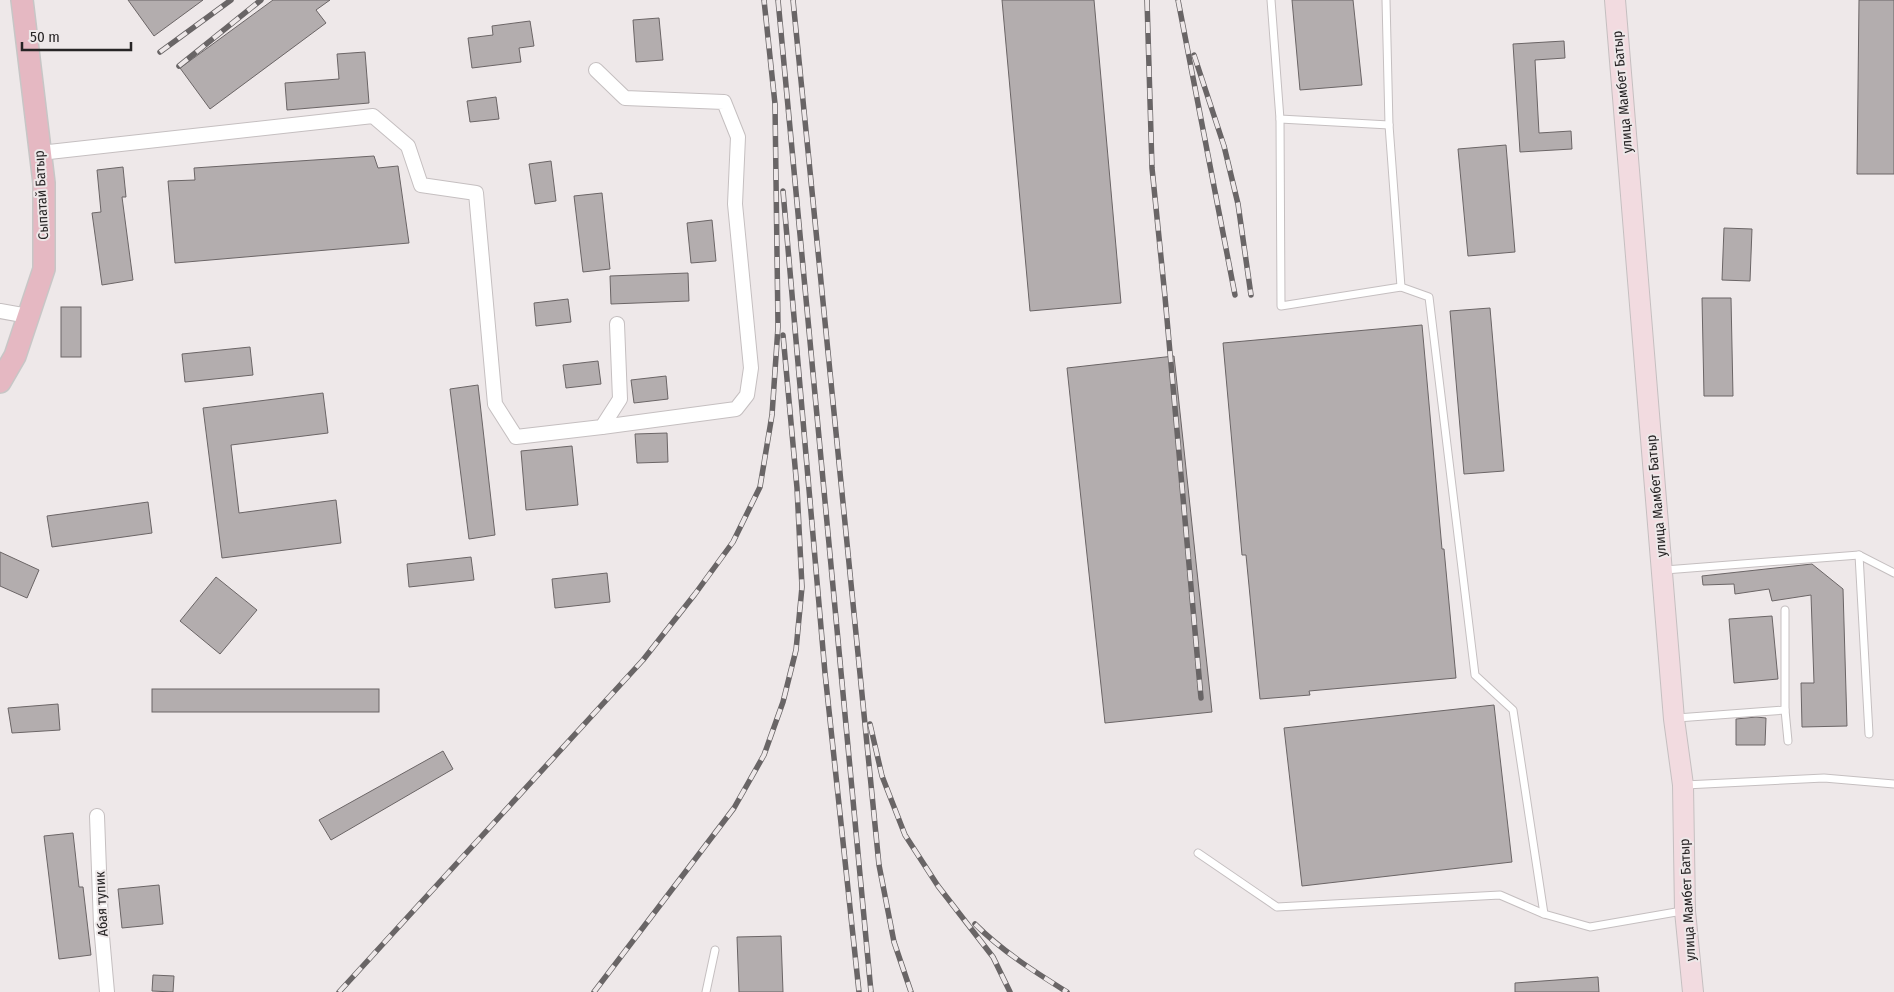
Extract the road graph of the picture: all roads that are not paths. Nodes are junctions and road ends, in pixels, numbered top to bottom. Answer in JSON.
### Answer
{"nodes":[{"id":1,"x":22,"y":0,"type":"edge"},
{"id":2,"x":1271,"y":0,"type":"edge"},
{"id":3,"x":1386,"y":0,"type":"edge"},
{"id":4,"x":1615,"y":0,"type":"edge"},
{"id":5,"x":596,"y":70,"type":"dead end"},
{"id":6,"x":1280,"y":119,"type":"junction"},
{"id":7,"x":1390,"y":125,"type":"junction"},
{"id":8,"x":40,"y":153,"type":"junction"},
{"id":9,"x":1401,"y":287,"type":"junction"},
{"id":10,"x":0,"y":311,"type":"edge"},
{"id":11,"x":28,"y":316,"type":"junction"},
{"id":12,"x":617,"y":324,"type":"dead end"},
{"id":13,"x":0,"y":382,"type":"edge"},
{"id":14,"x":602,"y":427,"type":"junction"},
{"id":15,"x":1859,"y":554,"type":"junction"},
{"id":16,"x":1662,"y":570,"type":"junction"},
{"id":17,"x":1894,"y":573,"type":"edge"},
{"id":18,"x":1785,"y":610,"type":"dead end"},
{"id":19,"x":1785,"y":710,"type":"junction"},
{"id":20,"x":1674,"y":719,"type":"junction"},
{"id":21,"x":1869,"y":734,"type":"dead end"},
{"id":22,"x":1788,"y":741,"type":"dead end"},
{"id":23,"x":1894,"y":784,"type":"edge"},
{"id":24,"x":1682,"y":786,"type":"junction"},
{"id":25,"x":97,"y":816,"type":"dead end"},
{"id":26,"x":1198,"y":853,"type":"dead end"},
{"id":27,"x":1685,"y":911,"type":"junction"},
{"id":28,"x":1544,"y":914,"type":"junction"},
{"id":29,"x":715,"y":950,"type":"dead end"},
{"id":30,"x":107,"y":992,"type":"edge"},
{"id":31,"x":706,"y":992,"type":"edge"},
{"id":32,"x":1693,"y":992,"type":"edge"}],
"edges":[{"from":1,"to":8,"type":"main road","name":"Сыпатай Батыр"},
{"from":2,"to":6,"type":"lane"},
{"from":3,"to":7,"type":"lane"},
{"from":4,"to":16,"type":"main road","name":"улица Мамбет Батыр"},
{"from":5,"to":14,"type":"street"},
{"from":6,"to":7,"type":"lane"},
{"from":6,"to":9,"type":"lane"},
{"from":7,"to":9,"type":"lane"},
{"from":8,"to":11,"type":"main road","name":"Сыпатай Батыр"},
{"from":8,"to":14,"type":"street"},
{"from":9,"to":28,"type":"lane"},
{"from":10,"to":11,"type":"street"},
{"from":11,"to":13,"type":"main road","name":"Сыпатай Батыр"},
{"from":12,"to":14,"type":"street"},
{"from":15,"to":16,"type":"lane"},
{"from":15,"to":17,"type":"lane"},
{"from":15,"to":21,"type":"lane"},
{"from":16,"to":20,"type":"main road","name":"улица Мамбет Батыр"},
{"from":18,"to":19,"type":"lane"},
{"from":19,"to":20,"type":"lane"},
{"from":19,"to":22,"type":"lane"},
{"from":20,"to":24,"type":"main road","name":"улица Мамбет Батыр"},
{"from":23,"to":24,"type":"lane"},
{"from":24,"to":27,"type":"main road","name":"улица Мамбет Батыр"},
{"from":25,"to":30,"type":"street","name":"Абая тупик"},
{"from":26,"to":28,"type":"lane"},
{"from":27,"to":28,"type":"lane"},
{"from":27,"to":32,"type":"main road","name":"улица Мамбет Батыр"},
{"from":29,"to":31,"type":"lane"}]}
